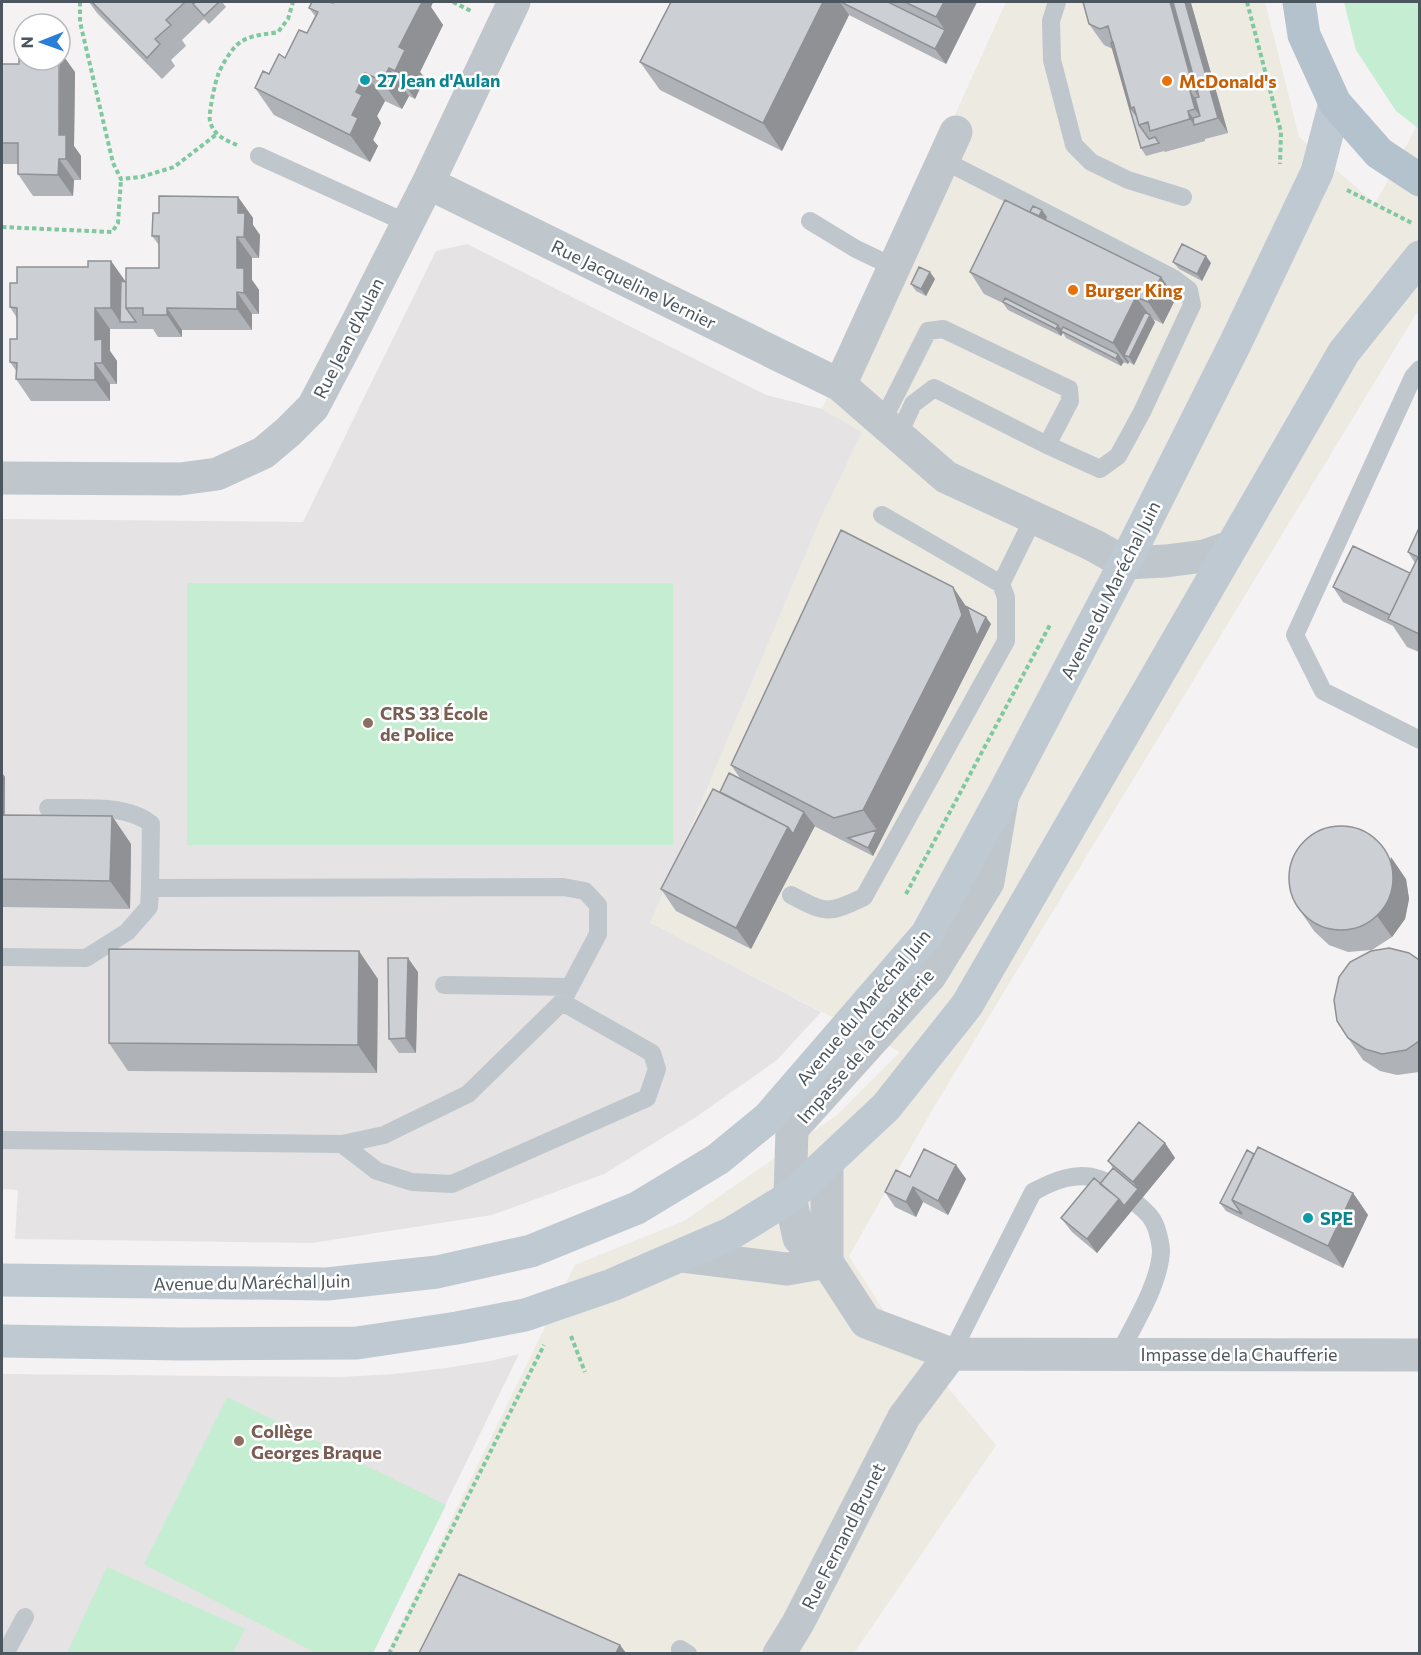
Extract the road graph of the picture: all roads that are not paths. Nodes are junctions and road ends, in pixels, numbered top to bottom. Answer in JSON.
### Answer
{"nodes":[{"id":1,"x":514,"y":2,"type":"edge"},
{"id":2,"x":1057,"y":2,"type":"edge"},
{"id":3,"x":1299,"y":2,"type":"edge"},
{"id":4,"x":1335,"y":102,"type":"junction"},
{"id":5,"x":950,"y":146,"type":"joint"},
{"id":6,"x":259,"y":156,"type":"road end"},
{"id":7,"x":1419,"y":180,"type":"edge"},
{"id":8,"x":428,"y":183,"type":"junction"},
{"id":9,"x":1183,"y":197,"type":"dead end"},
{"id":10,"x":810,"y":221,"type":"dead end"},
{"id":11,"x":407,"y":223,"type":"junction"},
{"id":12,"x":1419,"y":257,"type":"edge"},
{"id":13,"x":894,"y":267,"type":"junction"},
{"id":14,"x":1419,"y":369,"type":"edge"},
{"id":15,"x":840,"y":385,"type":"junction"},
{"id":16,"x":890,"y":429,"type":"junction"},
{"id":17,"x":1047,"y":445,"type":"junction"},
{"id":18,"x":2,"y":478,"type":"edge"},
{"id":19,"x":882,"y":515,"type":"dead end"},
{"id":20,"x":1034,"y":518,"type":"junction"},
{"id":21,"x":1230,"y":547,"type":"junction"},
{"id":22,"x":1125,"y":563,"type":"junction"},
{"id":23,"x":1001,"y":584,"type":"junction"},
{"id":24,"x":1419,"y":740,"type":"edge"},
{"id":25,"x":1003,"y":795,"type":"junction"},
{"id":26,"x":48,"y":808,"type":"dead end"},
{"id":27,"x":150,"y":888,"type":"junction"},
{"id":28,"x":791,"y":896,"type":"dead end"},
{"id":29,"x":2,"y":957,"type":"edge"},
{"id":30,"x":444,"y":985,"type":"dead end"},
{"id":31,"x":566,"y":995,"type":"junction"},
{"id":32,"x":2,"y":1140,"type":"edge"},
{"id":33,"x":342,"y":1144,"type":"junction"},
{"id":34,"x":827,"y":1163,"type":"junction"},
{"id":35,"x":790,"y":1197,"type":"junction"},
{"id":36,"x":682,"y":1256,"type":"junction"},
{"id":37,"x":828,"y":1262,"type":"junction"},
{"id":38,"x":2,"y":1281,"type":"edge"},
{"id":39,"x":2,"y":1341,"type":"edge"},
{"id":40,"x":1416,"y":1347,"type":"edge"},
{"id":41,"x":951,"y":1354,"type":"junction"},
{"id":42,"x":1119,"y":1354,"type":"junction"},
{"id":43,"x":25,"y":1617,"type":"dead end"},
{"id":44,"x":5,"y":1653,"type":"edge"},
{"id":45,"x":779,"y":1653,"type":"edge"}],
"edges":[{"from":1,"to":8,"type":"street","name":"Rue Jean d'Aulan"},
{"from":2,"to":9,"type":"lane"},
{"from":3,"to":4,"type":"main road"},
{"from":4,"to":7,"type":"main road"},
{"from":4,"to":22,"type":"main road","name":"Avenue du Maréchal Juin"},
{"from":5,"to":13,"type":"street"},
{"from":5,"to":17,"type":"lane"},
{"from":6,"to":11,"type":"lane"},
{"from":8,"to":11,"type":"street","name":"Rue Jean d'Aulan"},
{"from":8,"to":15,"type":"street","name":"Rue Jacqueline Vernier"},
{"from":10,"to":13,"type":"lane"},
{"from":11,"to":18,"type":"street","name":"Rue Jean d'Aulan"},
{"from":12,"to":21,"type":"main road"},
{"from":13,"to":15,"type":"street"},
{"from":14,"to":24,"type":"lane"},
{"from":15,"to":16,"type":"street","name":"Rue Jacqueline Vernier"},
{"from":16,"to":17,"type":"lane"},
{"from":16,"to":17,"type":"lane"},
{"from":16,"to":20,"type":"street","name":"Rue Jacqueline Vernier"},
{"from":19,"to":23,"type":"lane"},
{"from":20,"to":22,"type":"street","name":"Rue Jacqueline Vernier"},
{"from":20,"to":23,"type":"lane"},
{"from":21,"to":22,"type":"street","name":"Rue Jacqueline Vernier"},
{"from":21,"to":34,"type":"main road"},
{"from":22,"to":25,"type":"main road","name":"Avenue du Maréchal Juin"},
{"from":23,"to":28,"type":"lane"},
{"from":25,"to":35,"type":"street","name":"Impasse de la Chaufferie"},
{"from":25,"to":38,"type":"main road","name":"Avenue du Maréchal Juin"},
{"from":26,"to":27,"type":"lane"},
{"from":27,"to":29,"type":"lane"},
{"from":27,"to":31,"type":"lane"},
{"from":30,"to":31,"type":"lane"},
{"from":31,"to":33,"type":"lane"},
{"from":31,"to":33,"type":"lane"},
{"from":32,"to":33,"type":"lane"},
{"from":34,"to":35,"type":"main road"},
{"from":34,"to":37,"type":"street"},
{"from":35,"to":36,"type":"main road"},
{"from":35,"to":37,"type":"street","name":"Impasse de la Chaufferie"},
{"from":36,"to":37,"type":"street"},
{"from":36,"to":39,"type":"main road"},
{"from":37,"to":41,"type":"street","name":"Impasse de la Chaufferie"},
{"from":40,"to":42,"type":"street","name":"Impasse de la Chaufferie"},
{"from":41,"to":42,"type":"street","name":"Impasse de la Chaufferie"},
{"from":41,"to":42,"type":"lane"},
{"from":41,"to":45,"type":"street","name":"Rue Fernand Brunet"},
{"from":43,"to":44,"type":"lane"}]}
